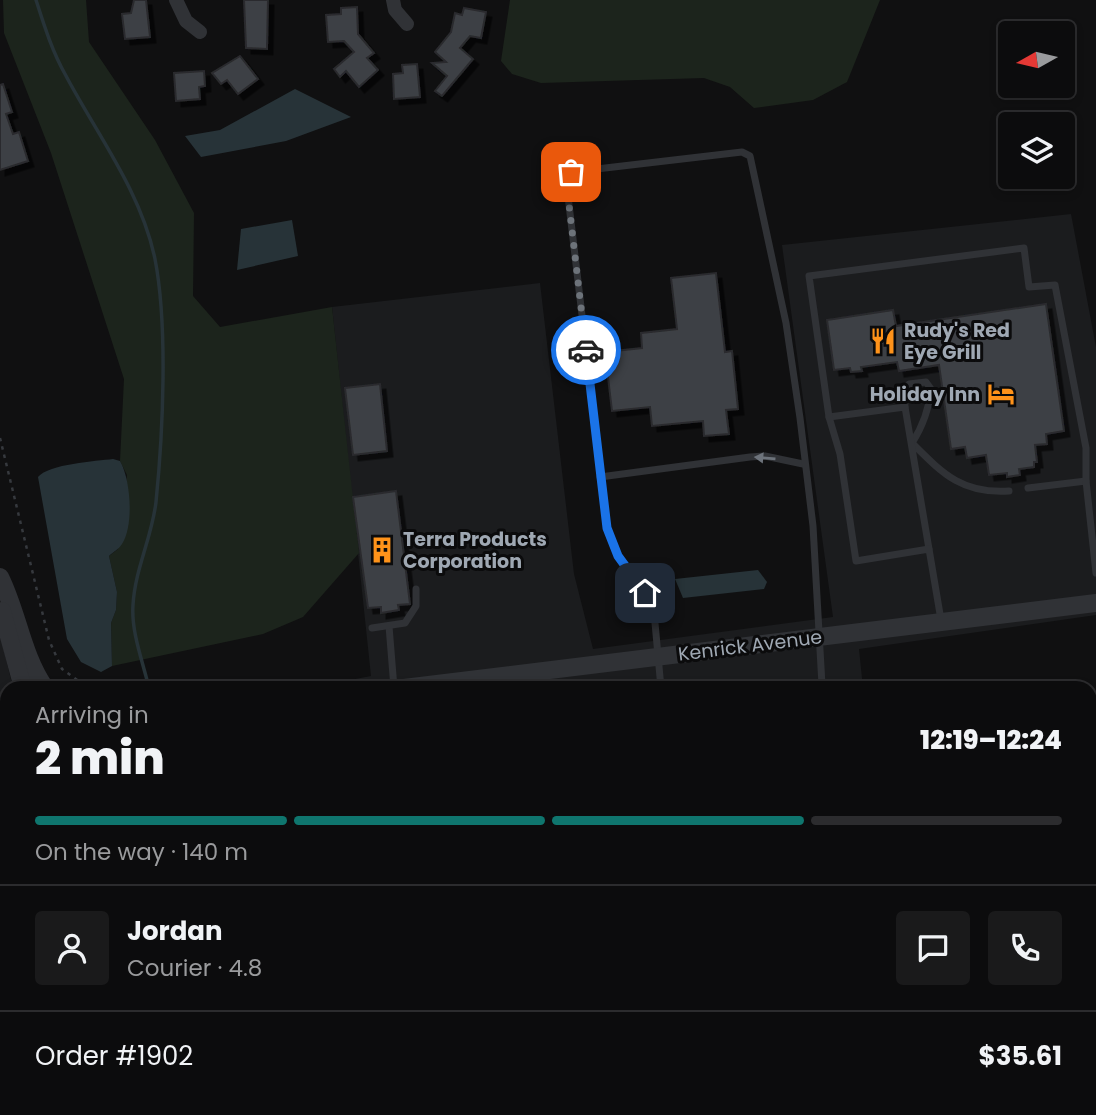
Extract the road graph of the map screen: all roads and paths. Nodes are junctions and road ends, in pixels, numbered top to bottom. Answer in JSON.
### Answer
{"nodes":[{"id":1,"x":177,"y":0,"type":"edge"},
{"id":2,"x":393,"y":0,"type":"edge"},
{"id":3,"x":407,"y":24,"type":"dead end"},
{"id":4,"x":200,"y":32,"type":"dead end"},
{"id":5,"x":905,"y":407,"type":"junction"},
{"id":6,"x":829,"y":417,"type":"junction"},
{"id":7,"x":0,"y":438,"type":"edge"},
{"id":8,"x":912,"y":443,"type":"junction"},
{"id":9,"x":803,"y":464,"type":"junction"},
{"id":10,"x":600,"y":477,"type":"junction"},
{"id":11,"x":1086,"y":481,"type":"junction"},
{"id":12,"x":1028,"y":488,"type":"dead end"},
{"id":13,"x":1009,"y":491,"type":"dead end"},
{"id":14,"x":929,"y":549,"type":"junction"},
{"id":15,"x":1096,"y":573,"type":"edge"},
{"id":16,"x":0,"y":577,"type":"edge"},
{"id":17,"x":416,"y":589,"type":"dead end"},
{"id":18,"x":0,"y":597,"type":"edge"},
{"id":19,"x":1096,"y":603,"type":"edge"},
{"id":20,"x":941,"y":622,"type":"junction"},
{"id":21,"x":389,"y":626,"type":"junction"},
{"id":22,"x":372,"y":628,"type":"dead end"},
{"id":23,"x":820,"y":637,"type":"junction"},
{"id":24,"x":657,"y":656,"type":"junction"},
{"id":25,"x":21,"y":681,"type":"edge"},
{"id":26,"x":41,"y":681,"type":"edge"},
{"id":27,"x":78,"y":681,"type":"edge"},
{"id":28,"x":393,"y":681,"type":"edge"},
{"id":29,"x":459,"y":681,"type":"edge"},
{"id":30,"x":660,"y":681,"type":"edge"},
{"id":31,"x":822,"y":681,"type":"edge"}],
"edges":[{"from":1,"to":4,"type":"street"},
{"from":2,"to":3,"type":"street"},
{"from":5,"to":6,"type":"lane"},
{"from":5,"to":8,"type":"lane"},
{"from":5,"to":8,"type":"lane"},
{"from":6,"to":11,"type":"lane"},
{"from":6,"to":14,"type":"lane"},
{"from":7,"to":27,"type":"path"},
{"from":8,"to":13,"type":"lane"},
{"from":8,"to":14,"type":"lane"},
{"from":9,"to":10,"type":"lane","one_way":true},
{"from":9,"to":10,"type":"lane"},
{"from":9,"to":23,"type":"lane"},
{"from":10,"to":24,"type":"lane"},
{"from":11,"to":12,"type":"lane"},
{"from":11,"to":15,"type":"lane"},
{"from":14,"to":20,"type":"lane"},
{"from":16,"to":26,"type":"street"},
{"from":17,"to":21,"type":"lane"},
{"from":18,"to":25,"type":"street"},
{"from":19,"to":20,"type":"street","name":"Kenrick Avenue"},
{"from":20,"to":23,"type":"street","name":"Kenrick Avenue"},
{"from":21,"to":22,"type":"lane"},
{"from":21,"to":28,"type":"lane"},
{"from":23,"to":24,"type":"street","name":"Kenrick Avenue"},
{"from":23,"to":31,"type":"lane"},
{"from":24,"to":29,"type":"street","name":"Kenrick Avenue"},
{"from":24,"to":30,"type":"lane"}]}
